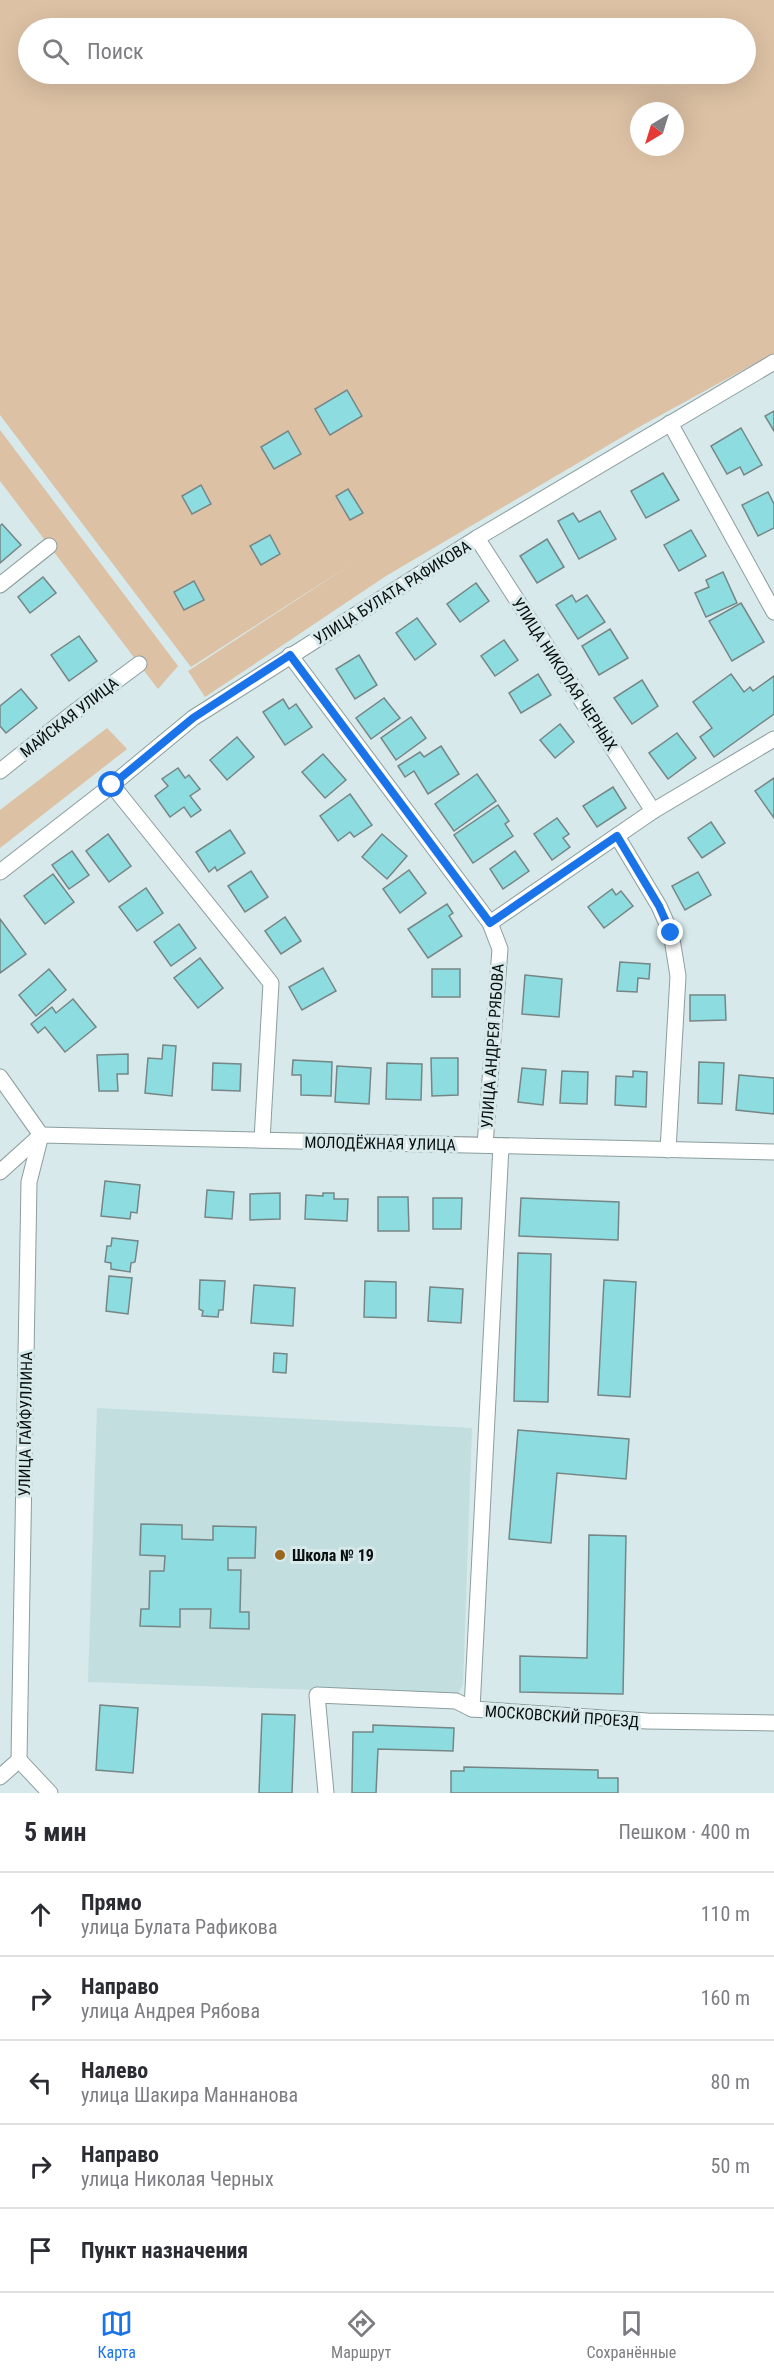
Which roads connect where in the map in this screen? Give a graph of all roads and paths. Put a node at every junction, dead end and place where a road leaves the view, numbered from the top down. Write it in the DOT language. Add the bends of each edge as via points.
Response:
graph roads {
  1 [pos="774,362"];
  2 [pos="670,423"];
  3 [pos="477,538"];
  4 [pos="49,546"];
  5 [pos="0,585"];
  6 [pos="774,612"];
  7 [pos="290,655"];
  8 [pos="139,664"];
  9 [pos="774,739"];
  10 [pos="0,771"];
  11 [pos="112,785"];
  12 [pos="653,811"];
  13 [pos="617,836"];
  14 [pos="0,872"];
  15 [pos="490,923"];
  16 [pos="0,1077"];
  17 [pos="42,1135"];
  18 [pos="262,1140"];
  19 [pos="485,1145"];
  20 [pos="501,1146"];
  21 [pos="668,1150"];
  22 [pos="774,1152"];
  23 [pos="0,1172"];
  24 [pos="472,1709"];
  25 [pos="774,1723"];
  26 [pos="19,1760"];
  27 [pos="0,1777"];
  28 [pos="50,1793"];
  29 [pos="326,1793"];
  1 -- 2 [label="street, УЛИЦА БУЛАТА РАФИКОВА"];
  2 -- 3 [label="street, УЛИЦА БУЛАТА РАФИКОВА"];
  2 -- 6 [label="street"];
  3 -- 7 [label="street, УЛИЦА БУЛАТА РАФИКОВА"];
  3 -- 12 [label="street, УЛИЦА НИКОЛАЯ ЧЕРНЫХ"];
  4 -- 5 [label="street"];
  7 -- 11 [label="street, УЛИЦА БУЛАТА РАФИКОВА" via="193,718"];
  7 -- 15 [label="street, УЛИЦА АНДРЕЯ РЯБОВА"];
  8 -- 10 [label="street, МАЙСКАЯ УЛИЦА"];
  9 -- 12 [label="street"];
  11 -- 14 [label="street, УЛИЦА БУЛАТА РАФИКОВА"];
  11 -- 18 [label="street" via="271,983"];
  12 -- 13 [label="street"];
  13 -- 15 [label="street"];
  13 -- 21 [label="street" via="671,933 678,976"];
  15 -- 19 [label="street, УЛИЦА АНДРЕЯ РЯБОВА" via="500,949"];
  16 -- 17 [label="street"];
  17 -- 18 [label="street, МОЛОДЁЖНАЯ УЛИЦА"];
  17 -- 23 [label="street"];
  17 -- 26 [label="street, УЛИЦА ГАЙФУЛЛИНА" via="29,1182"];
  18 -- 19 [label="street, МОЛОДЁЖНАЯ УЛИЦА"];
  19 -- 20 [label="street, МОЛОДЁЖНАЯ УЛИЦА"];
  20 -- 21 [label="street, МОЛОДЁЖНАЯ УЛИЦА"];
  20 -- 24 [label="street"];
  21 -- 22 [label="street, МОЛОДЁЖНАЯ УЛИЦА"];
  24 -- 25 [label="street, МОСКОВСКИЙ ПРОЕЗД" via="647,1722"];
  24 -- 29 [label="street, МОСКОВСКИЙ ПРОЕЗД" via="456,1701 317,1695"];
  26 -- 27 [label="street"];
  26 -- 28 [label="street"];
}
